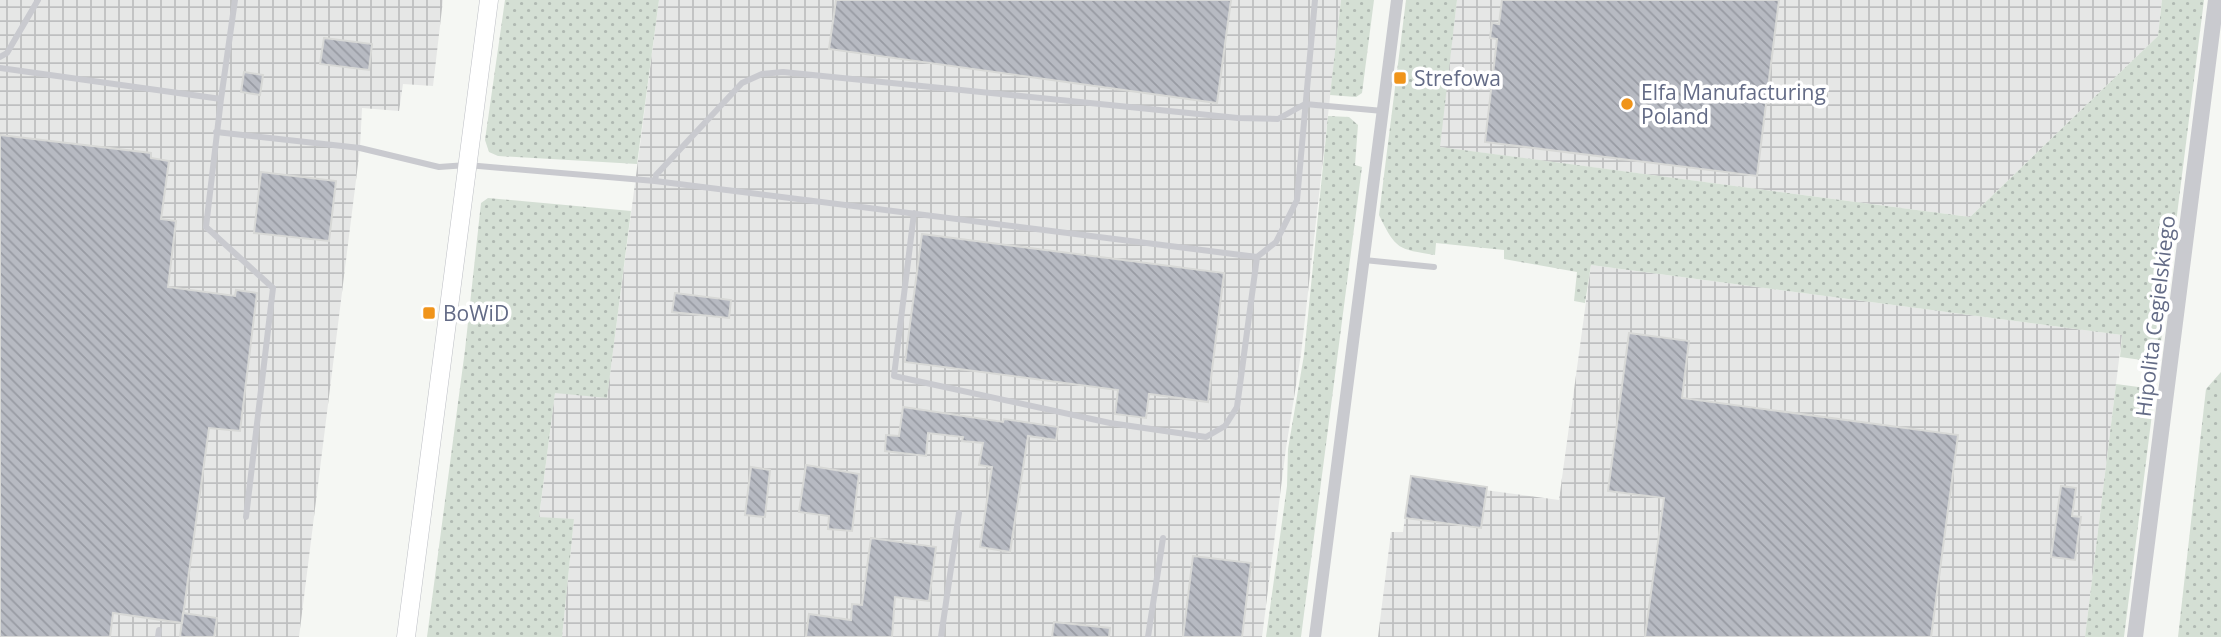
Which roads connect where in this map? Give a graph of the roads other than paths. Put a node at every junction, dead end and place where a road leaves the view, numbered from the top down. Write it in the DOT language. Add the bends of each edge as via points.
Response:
graph roads {
  1 [pos="38,0"];
  2 [pos="234,0"];
  3 [pos="489,0"];
  4 [pos="1315,0"];
  5 [pos="1396,0"];
  6 [pos="2216,0"];
  7 [pos="0,57"];
  8 [pos="0,68"];
  9 [pos="221,99"];
  10 [pos="1305,104"];
  11 [pos="1382,111"];
  12 [pos="216,132"];
  13 [pos="467,165"];
  14 [pos="655,181"];
  15 [pos="914,214"];
  16 [pos="1256,257"];
  17 [pos="1364,260"];
  18 [pos="1434,267"];
  19 [pos="959,513"];
  20 [pos="246,517"];
  21 [pos="1163,538"];
  22 [pos="406,637"];
  23 [pos="941,637"];
  24 [pos="1148,637"];
  25 [pos="1315,637"];
  26 [pos="2135,637"];
  1 -- 7 [label="lane" via="8,53"];
  2 -- 9 [label="lane"];
  3 -- 13 [label="main road"];
  4 -- 10 [label="lane"];
  5 -- 11 [label="street"];
  6 -- 26 [label="street, Hipolita Cegielskiego"];
  8 -- 9 [label="lane"];
  9 -- 12 [label="lane"];
  10 -- 11 [label="lane"];
  10 -- 14 [label="lane" via="1278,119 1238,118 783,72 742,83"];
  10 -- 16 [label="lane" via="1297,200 1276,242"];
  11 -- 17 [label="street"];
  12 -- 13 [label="lane" via="360,148 439,167"];
  12 -- 20 [label="lane" via="206,227 273,288"];
  13 -- 14 [label="lane"];
  13 -- 22 [label="main road"];
  14 -- 15 [label="lane"];
  15 -- 16 [label="lane"];
  15 -- 16 [label="lane" via="894,376 1110,423 1206,437 1225,426 1237,407"];
  17 -- 18 [label="lane"];
  17 -- 25 [label="street"];
  19 -- 23 [label="lane"];
  21 -- 24 [label="lane"];
}
